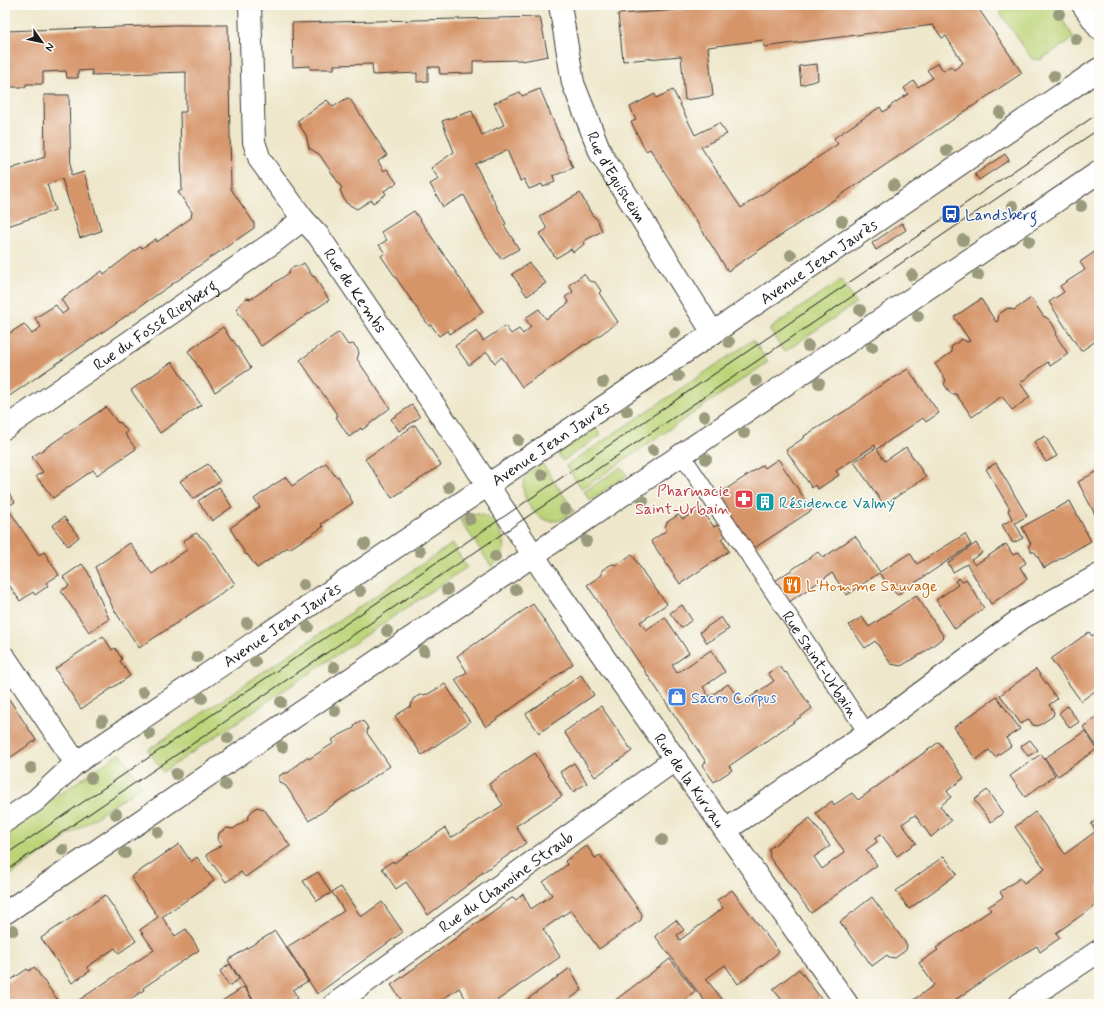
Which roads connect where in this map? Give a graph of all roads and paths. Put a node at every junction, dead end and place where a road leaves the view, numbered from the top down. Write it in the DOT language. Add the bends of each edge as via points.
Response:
graph roads {
  1 [pos="250,5"];
  2 [pos="560,5"];
  3 [pos="1083,5"];
  4 [pos="1099,28"];
  5 [pos="1099,69"];
  6 [pos="1099,172"];
  7 [pos="303,219"];
  8 [pos="713,333"];
  9 [pos="5,428"];
  10 [pos="682,455"];
  11 [pos="487,485"];
  12 [pos="534,555"];
  13 [pos="1099,575"];
  14 [pos="5,658"];
  15 [pos="867,733"];
  16 [pos="676,759"];
  17 [pos="76,763"];
  18 [pos="5,821"];
  19 [pos="726,830"];
  20 [pos="5,913"];
  21 [pos="1099,951"];
  22 [pos="335,1004"];
  23 [pos="847,1004"];
  24 [pos="1020,1004"];
  1 -- 7 [label="street, Rue de Kembs" via="254,142 260,160"];
  2 -- 8 [label="street, Rue d'Eguisheim" via="573,83 601,154"];
  3 -- 4 [label="street"];
  5 -- 8 [label="street, Avenue Jean Jaurès"];
  6 -- 10 [label="street"];
  7 -- 9 [label="street, Rue du Fossé Riepberg" via="271,244"];
  7 -- 11 [label="street, Rue de Kembs" via="322,242"];
  8 -- 11 [label="street, Avenue Jean Jaurès"];
  10 -- 12 [label="street"];
  10 -- 15 [label="lane, Rue Saint-Urbain"];
  11 -- 12 [label="street, Rue de Kembs"];
  11 -- 17 [label="street, Avenue Jean Jaurès"];
  12 -- 16 [label="street, Rue de la Kurvau"];
  12 -- 20 [label="street"];
  13 -- 15 [label="street, Rue Saint-Urbain" via="1022,618"];
  14 -- 17 [label="street"];
  15 -- 19 [label="street, Rue Saint-Urbain"];
  16 -- 19 [label="street, Rue de la Kurvau"];
  16 -- 22 [label="street, Rue du Chanoine Straub"];
  17 -- 18 [label="street, Avenue Jean Jaurès" via="35,800"];
  19 -- 23 [label="street, Rue de la Kurvau"];
  21 -- 24 [label="street"];
}
